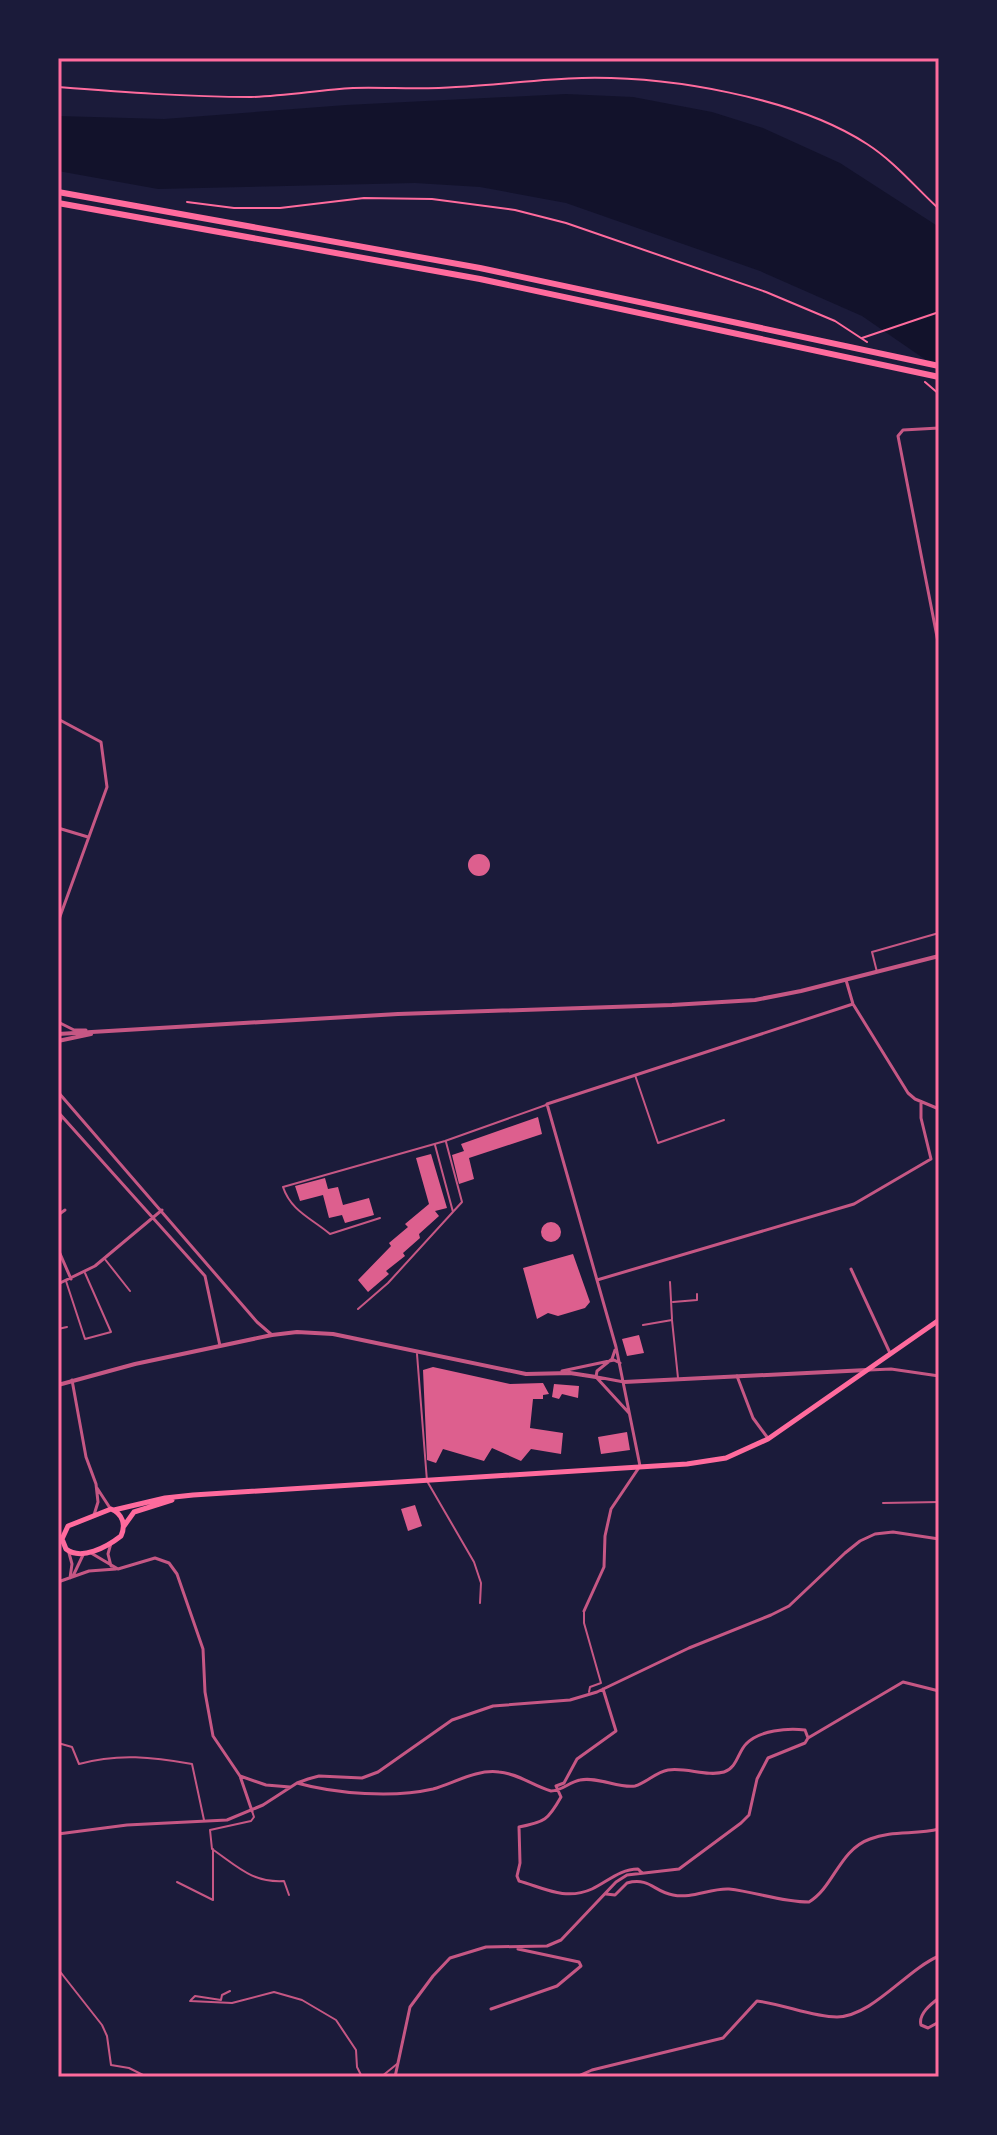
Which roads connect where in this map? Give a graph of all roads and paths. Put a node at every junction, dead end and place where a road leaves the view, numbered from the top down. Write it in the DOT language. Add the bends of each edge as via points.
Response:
graph roads {
  1 [pos="58,87"];
  2 [pos="58,192"];
  3 [pos="187,202"];
  4 [pos="58,203"];
  5 [pos="939,209"];
  6 [pos="939,312"];
  7 [pos="939,366"];
  8 [pos="939,377"];
  9 [pos="939,428"];
  10 [pos="939,647"];
  11 [pos="58,719"];
  12 [pos="58,828"];
  13 [pos="88,837"];
  14 [pos="58,922"];
  15 [pos="939,933"];
  16 [pos="939,956"];
  17 [pos="877,972"];
  18 [pos="846,980"];
  19 [pos="853,1004"];
  20 [pos="58,1022"];
  21 [pos="109,1030"];
  22 [pos="58,1034"];
  23 [pos="58,1041"];
  24 [pos="635,1074"];
  25 [pos="58,1092"];
  26 [pos="921,1102"];
  27 [pos="547,1104"];
  28 [pos="939,1109"];
  29 [pos="58,1112"];
  30 [pos="63,1117"];
  31 [pos="724,1120"];
  32 [pos="58,1128"];
  33 [pos="445,1141"];
  34 [pos="434,1144"];
  35 [pos="65,1210"];
  36 [pos="162,1210"];
  37 [pos="453,1214"];
  38 [pos="58,1215"];
  39 [pos="380,1218"];
  40 [pos="154,1219"];
  41 [pos="58,1249"];
  42 [pos="104,1258"];
  43 [pos="851,1269"];
  44 [pos="84,1271"];
  45 [pos="68,1280"];
  46 [pos="597,1280"];
  47 [pos="670,1282"];
  48 [pos="58,1284"];
  49 [pos="130,1291"];
  50 [pos="697,1294"];
  51 [pos="672,1302"];
  52 [pos="358,1309"];
  53 [pos="672,1320"];
  54 [pos="939,1320"];
  55 [pos="643,1325"];
  56 [pos="67,1327"];
  57 [pos="58,1329"];
  58 [pos="272,1335"];
  59 [pos="220,1346"];
  60 [pos="616,1347"];
  61 [pos="417,1353"];
  62 [pos="890,1354"];
  63 [pos="609,1361"];
  64 [pos="620,1363"];
  65 [pos="869,1370"];
  66 [pos="555,1373"];
  67 [pos="737,1376"];
  68 [pos="939,1376"];
  69 [pos="596,1377"];
  70 [pos="72,1380"];
  71 [pos="678,1380"];
  72 [pos="624,1382"];
  73 [pos="58,1385"];
  74 [pos="631,1415"];
  75 [pos="768,1439"];
  76 [pos="640,1466"];
  77 [pos="427,1481"];
  78 [pos="96,1484"];
  79 [pos="180,1497"];
  80 [pos="939,1502"];
  81 [pos="883,1503"];
  82 [pos="112,1510"];
  83 [pos="94,1515"];
  84 [pos="124,1526"];
  85 [pos="61,1534"];
  86 [pos="939,1539"];
  87 [pos="111,1543"];
  88 [pos="58,1551"];
  89 [pos="69,1553"];
  90 [pos="86,1554"];
  91 [pos="111,1566"];
  92 [pos="118,1569"];
  93 [pos="70,1578"];
  94 [pos="58,1582"];
  95 [pos="480,1603"];
  96 [pos="584,1611"];
  97 [pos="603,1689"];
  98 [pos="939,1691"];
  99 [pos="589,1694"];
  100 [pos="808,1738"];
  101 [pos="58,1743"];
  102 [pos="240,1776"];
  103 [pos="297,1783"];
  104 [pos="290,1787"];
  105 [pos="558,1791"];
  106 [pos="252,1811"];
  107 [pos="205,1822"];
  108 [pos="939,1829"];
  109 [pos="58,1834"];
  110 [pos="212,1849"];
  111 [pos="642,1873"];
  112 [pos="177,1882"];
  113 [pos="606,1894"];
  114 [pos="289,1895"];
  115 [pos="514,1948"];
  116 [pos="939,1956"];
  117 [pos="58,1969"];
  118 [pos="230,1991"];
  119 [pos="939,1998"];
  120 [pos="491,2009"];
  121 [pos="939,2022"];
  122 [pos="398,2063"];
  123 [pos="147,2077"];
  124 [pos="362,2077"];
  125 [pos="381,2077"];
  126 [pos="395,2077"];
  127 [pos="576,2077"];
  1 -- 5 [label="path" via="253,97 582,78 685,84 785,108 856,138 889,160"];
  2 -- 7 [label="highway" via="480,268"];
  3 -- 6 [label="path" via="280,208 364,198 432,199 515,210 766,292 835,321 861,339"];
  4 -- 8 [label="highway" via="480,279"];
  9 -- 10 [label="street" via="903,430 898,436"];
  11 -- 13 [label="street" via="101,742 107,787"];
  12 -- 13 [label="street"];
  13 -- 14 [label="street"];
  15 -- 17 [label="lane" via="872,952"];
  16 -- 17 [label="street"];
  17 -- 18 [label="street"];
  18 -- 19 [label="street"];
  18 -- 21 [label="street" via="755,1000 713,1003"];
  19 -- 24 [label="street"];
  19 -- 26 [label="street" via="908,1093"];
  20 -- 21 [label="street" via="74,1030"];
  21 -- 22 [label="street"];
  21 -- 23 [label="street"];
  24 -- 27 [label="street"];
  24 -- 31 [label="lane" via="658,1143"];
  25 -- 36 [label="street"];
  26 -- 28 [label="street"];
  26 -- 46 [label="street" via="931,1159 854,1204"];
  27 -- 33 [label="lane"];
  27 -- 46 [label="street"];
  29 -- 30 [label="street"];
  30 -- 32 [label="lane"];
  30 -- 40 [label="street"];
  33 -- 34 [label="lane"];
  33 -- 37 [label="lane" via="462,1202"];
  34 -- 37 [label="lane"];
  34 -- 39 [label="lane" via="283,1187 292,1208 330,1234"];
  35 -- 38 [label="street"];
  36 -- 40 [label="street"];
  36 -- 58 [label="street"];
  37 -- 52 [label="lane"];
  40 -- 42 [label="street"];
  40 -- 59 [label="street" via="205,1276"];
  41 -- 45 [label="street"];
  42 -- 44 [label="street"];
  42 -- 49 [label="lane"];
  43 -- 62 [label="street"];
  44 -- 45 [label="street"];
  44 -- 45 [label="lane" via="111,1332 85,1339"];
  45 -- 48 [label="street"];
  46 -- 60 [label="street"];
  47 -- 51 [label="lane"];
  50 -- 51 [label="lane" via="697,1300"];
  51 -- 53 [label="lane"];
  53 -- 55 [label="lane"];
  53 -- 71 [label="lane"];
  54 -- 62 [label="main road"];
  56 -- 57 [label="lane"];
  58 -- 59 [label="street"];
  58 -- 61 [label="street" via="333,1334"];
  59 -- 70 [label="street"];
  60 -- 63 [label="street"];
  60 -- 64 [label="street"];
  61 -- 66 [label="street" via="526,1374"];
  61 -- 77 [label="lane"];
  62 -- 65 [label="main road"];
  63 -- 64 [label="street"];
  63 -- 66 [label="street"];
  63 -- 69 [label="street"];
  64 -- 72 [label="street"];
  65 -- 67 [label="street"];
  65 -- 68 [label="street"];
  65 -- 75 [label="main road"];
  66 -- 69 [label="street"];
  67 -- 71 [label="street"];
  67 -- 75 [label="street" via="753,1418"];
  69 -- 72 [label="street"];
  69 -- 74 [label="street"];
  70 -- 73 [label="street"];
  70 -- 78 [label="street"];
  71 -- 72 [label="street"];
  72 -- 74 [label="street"];
  74 -- 76 [label="street"];
  75 -- 76 [label="main road" via="726,1458"];
  76 -- 77 [label="main road"];
  76 -- 96 [label="street" via="611,1509 604,1567"];
  77 -- 79 [label="main road"];
  77 -- 95 [label="lane" via="474,1562"];
  78 -- 82 [label="street"];
  78 -- 83 [label="street"];
  79 -- 82 [label="main road"];
  79 -- 84 [label="main road" via="134,1512"];
  80 -- 81 [label="lane"];
  82 -- 83 [label="main road"];
  82 -- 84 [label="main road"];
  83 -- 85 [label="main road"];
  84 -- 87 [label="main road"];
  85 -- 89 [label="main road"];
  86 -- 97 [label="street" via="893,1532 871,1536 789,1606"];
  87 -- 90 [label="main road"];
  87 -- 91 [label="street"];
  88 -- 89 [label="main road"];
  89 -- 90 [label="main road"];
  89 -- 93 [label="street"];
  90 -- 91 [label="street"];
  90 -- 93 [label="street"];
  91 -- 92 [label="street"];
  92 -- 93 [label="street"];
  92 -- 102 [label="street" via="155,1558 172,1567 203,1649 213,1736"];
  93 -- 94 [label="street"];
  96 -- 99 [label="lane" via="601,1683 590,1687"];
  97 -- 99 [label="street"];
  97 -- 105 [label="street" via="616,1731 577,1759 564,1783 556,1786"];
  98 -- 100 [label="street" via="903,1682"];
  99 -- 103 [label="street" via="493,1706 452,1720 378,1772"];
  100 -- 105 [label="street" via="805,1730 767,1733 746,1743 735,1763 720,1774 666,1770 634,1786 580,1780"];
  100 -- 111 [label="street" via="768,1758 749,1815 741,1823 679,1869"];
  101 -- 107 [label="lane" via="72,1747 79,1764 107,1756 192,1764"];
  102 -- 104 [label="street"];
  102 -- 106 [label="street"];
  103 -- 104 [label="street"];
  103 -- 105 [label="street" via="386,1794 430,1790 498,1771"];
  104 -- 106 [label="street"];
  105 -- 111 [label="street" via="561,1797 552,1814 543,1822 519,1827 519,1881 566,1894 590,1890 629,1869"];
  106 -- 107 [label="street"];
  106 -- 110 [label="lane" via="251,1821 210,1830"];
  107 -- 109 [label="street"];
  108 -- 113 [label="street" via="868,1839 852,1850 809,1902 730,1889 673,1895 645,1881"];
  110 -- 112 [label="lane" via="213,1900"];
  110 -- 114 [label="lane" via="251,1876 284,1881"];
  111 -- 113 [label="street" via="627,1875"];
  113 -- 115 [label="street" via="561,1940"];
  115 -- 120 [label="street" via="581,1966 557,1986"];
  115 -- 122 [label="street" via="486,1947 450,1958 410,2007"];
  116 -- 127 [label="street" via="861,2011 834,2017 757,2001 723,2038"];
  117 -- 123 [label="lane" via="102,2025 111,2065"];
  118 -- 124 [label="lane" via="221,2000 195,1996 190,2001 232,2003 274,1992 302,2000 336,2020 356,2050"];
  119 -- 121 [label="street" via="920,2021 928,2028"];
  122 -- 125 [label="lane"];
  122 -- 126 [label="street"];
}
